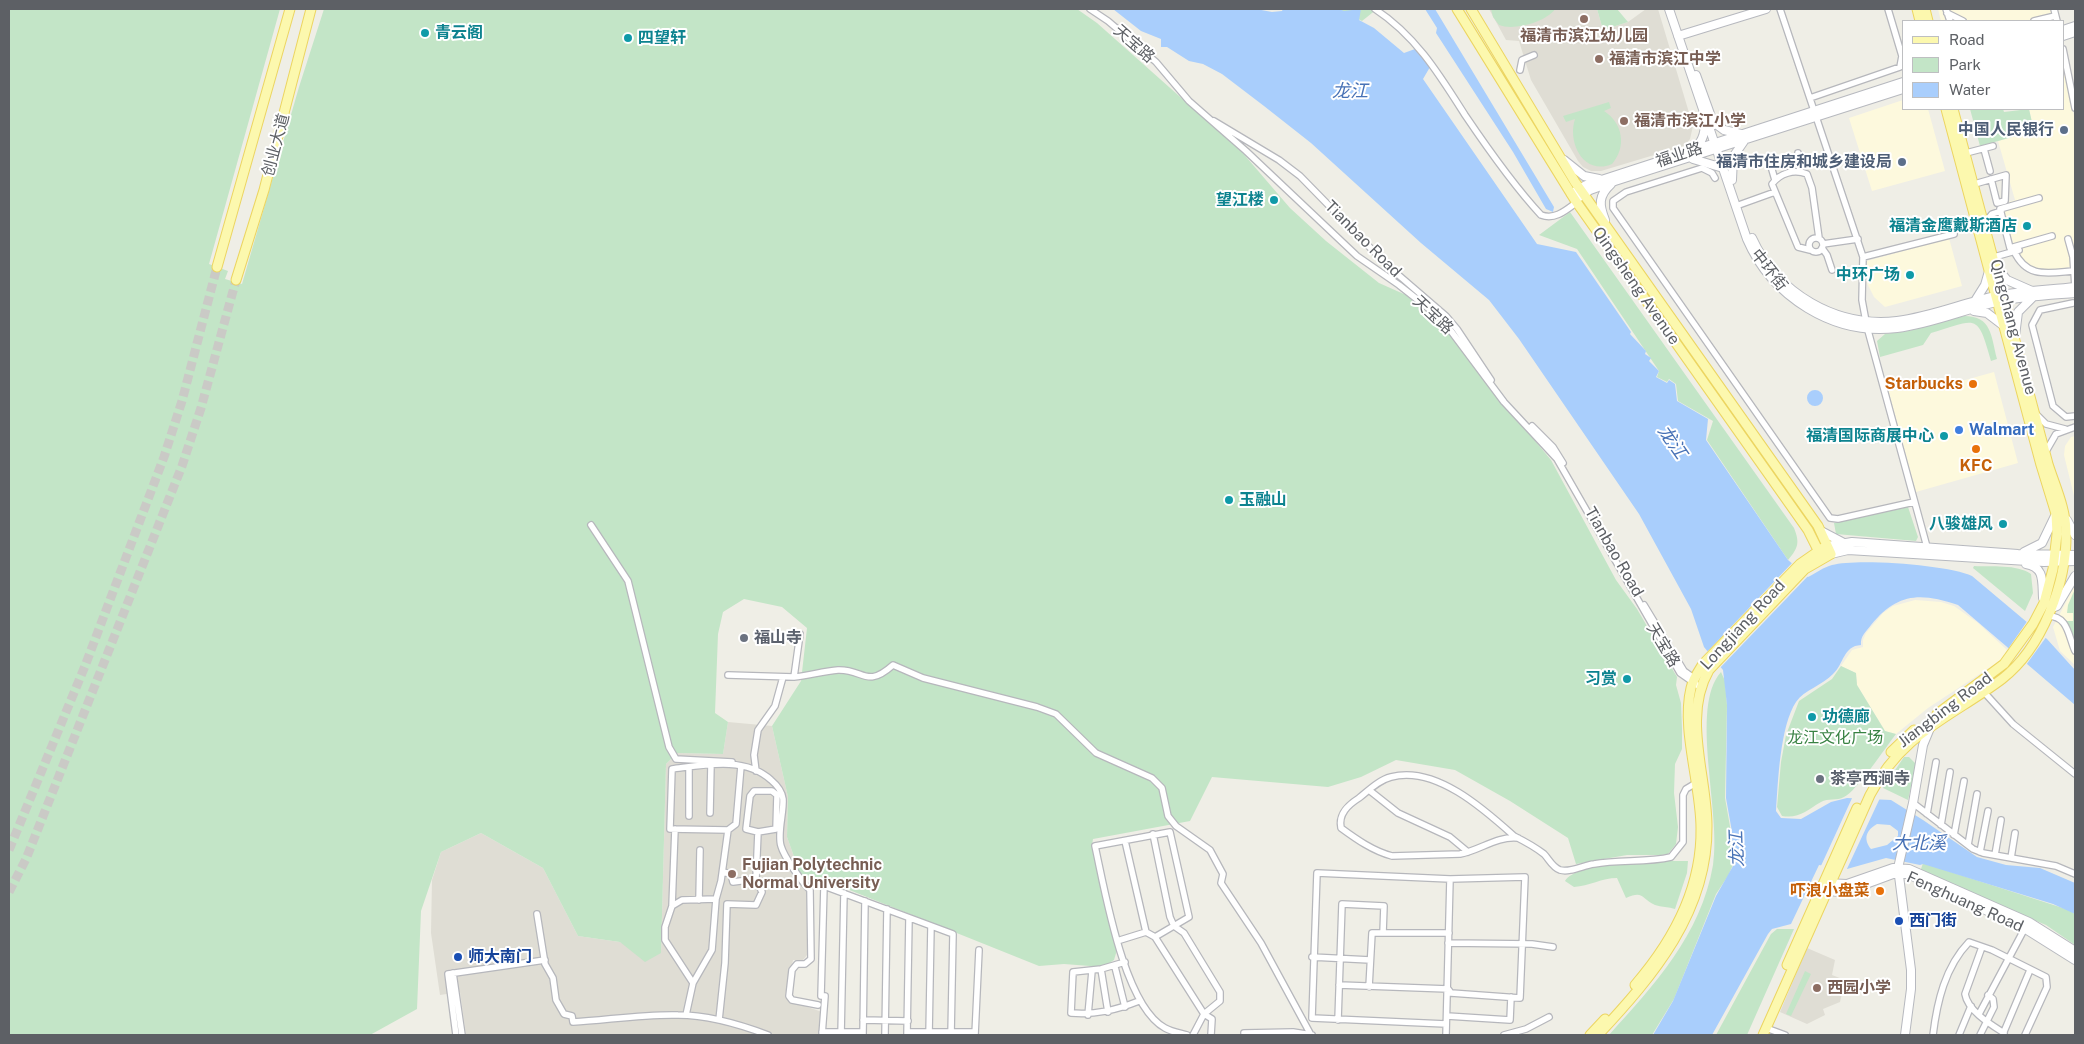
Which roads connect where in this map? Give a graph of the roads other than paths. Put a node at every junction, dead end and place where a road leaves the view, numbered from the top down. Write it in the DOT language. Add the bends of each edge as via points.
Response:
graph roads {
  1 [pos="290,9"];
  2 [pos="311,9"];
  3 [pos="1090,9"];
  4 [pos="1097,9"];
  5 [pos="1374,9"];
  6 [pos="1457,9"];
  7 [pos="1471,9"];
  8 [pos="1670,9"];
  9 [pos="1674,9"];
  10 [pos="1766,9"];
  11 [pos="1780,9"];
  12 [pos="1888,9"];
  13 [pos="1947,11"];
  14 [pos="2055,15"];
  15 [pos="1961,20"];
  16 [pos="2038,20"];
  17 [pos="1681,36"];
  18 [pos="2064,54"];
  19 [pos="1534,55"];
  20 [pos="1520,70"];
  21 [pos="1902,82"];
  22 [pos="1902,89"];
  23 [pos="1810,98"];
  24 [pos="1701,106"];
  25 [pos="2075,108"];
  26 [pos="1947,110"];
  27 [pos="1815,113"];
  28 [pos="1712,121"];
  29 [pos="1745,136"];
  30 [pos="1718,146"];
  31 [pos="1993,146"];
  32 [pos="1984,149"];
  33 [pos="1798,153"];
  34 [pos="1966,153"];
  35 [pos="1560,155"];
  36 [pos="1690,156"];
  37 [pos="1770,163"];
  38 [pos="1723,168"];
  39 [pos="1800,171"];
  40 [pos="1990,171"];
  41 [pos="1715,178"];
  42 [pos="1603,179"];
  43 [pos="1991,179"];
  44 [pos="1732,180"];
  45 [pos="1775,180"];
  46 [pos="1615,181"];
  47 [pos="1978,183"];
  48 [pos="1582,192"];
  49 [pos="1775,192"];
  50 [pos="2039,198"];
  51 [pos="1574,199"];
  52 [pos="1599,202"];
  53 [pos="1613,204"];
  54 [pos="1738,205"];
  55 [pos="2001,211"];
  56 [pos="1986,219"];
  57 [pos="2003,219"];
  58 [pos="1610,231"];
  59 [pos="1954,234"];
  60 [pos="2052,236"];
  61 [pos="1818,238"];
  62 [pos="1858,239"];
  63 [pos="2068,239"];
  64 [pos="1822,246"];
  65 [pos="1810,250"];
  66 [pos="1863,257"];
  67 [pos="1994,257"];
  68 [pos="217,267"];
  69 [pos="1993,269"];
  70 [pos="1832,270"];
  71 [pos="2074,271"];
  72 [pos="236,280"];
  73 [pos="2075,287"];
  74 [pos="2075,293"];
  75 [pos="2034,294"];
  76 [pos="2001,298"];
  77 [pos="1975,302"];
  78 [pos="2073,302"];
  79 [pos="1962,312"];
  80 [pos="1866,324"];
  81 [pos="2004,326"];
  82 [pos="2014,336"];
  83 [pos="1745,399"];
  84 [pos="1734,407"];
  85 [pos="2035,413"];
  86 [pos="2075,416"];
  87 [pos="2075,427"];
  88 [pos="2065,430"];
  89 [pos="2045,453"];
  90 [pos="1914,502"];
  91 [pos="2060,513"];
  92 [pos="1830,518"];
  93 [pos="591,525"];
  94 [pos="1820,528"];
  95 [pos="1808,530"];
  96 [pos="2075,535"];
  97 [pos="1842,542"];
  98 [pos="1926,547"];
  99 [pos="1829,550"];
  100 [pos="1820,554"];
  101 [pos="2018,554"];
  102 [pos="2059,555"];
  103 [pos="2075,555"];
  104 [pos="2007,559"];
  105 [pos="2075,561"];
  106 [pos="1804,564"];
  107 [pos="2075,576"];
  108 [pos="2048,609"];
  109 [pos="2037,627"];
  110 [pos="800,634"];
  111 [pos="2075,651"];
  112 [pos="2016,658"];
  113 [pos="728,675"];
  114 [pos="783,677"];
  115 [pos="794,678"];
  116 [pos="1697,683"];
  117 [pos="1983,691"];
  118 [pos="1932,724"];
  119 [pos="1936,762"];
  120 [pos="712,764"];
  121 [pos="744,766"];
  122 [pos="689,767"];
  123 [pos="756,771"];
  124 [pos="1950,772"];
  125 [pos="2075,774"];
  126 [pos="1964,781"];
  127 [pos="1696,783"];
  128 [pos="1369,790"];
  129 [pos="1867,794"];
  130 [pos="1977,794"];
  131 [pos="1912,805"];
  132 [pos="1988,811"];
  133 [pos="710,813"];
  134 [pos="1927,814"];
  135 [pos="689,816"];
  136 [pos="2001,820"];
  137 [pos="1941,825"];
  138 [pos="675,829"];
  139 [pos="728,830"];
  140 [pos="758,832"];
  141 [pos="2015,833"];
  142 [pos="1153,834"];
  143 [pos="1954,835"];
  144 [pos="1518,838"];
  145 [pos="1125,841"];
  146 [pos="1968,845"];
  147 [pos="700,850"];
  148 [pos="1468,852"];
  149 [pos="1980,852"];
  150 [pos="1995,855"];
  151 [pos="2011,858"];
  152 [pos="1898,868"];
  153 [pos="723,872"];
  154 [pos="2075,874"];
  155 [pos="756,879"];
  156 [pos="1450,879"];
  157 [pos="1825,887"];
  158 [pos="844,893"];
  159 [pos="699,900"];
  160 [pos="716,900"];
  161 [pos="865,901"];
  162 [pos="672,906"];
  163 [pos="887,909"];
  164 [pos="538,914"];
  165 [pos="909,918"];
  166 [pos="2026,925"];
  167 [pos="931,926"];
  168 [pos="1174,926"];
  169 [pos="1146,932"];
  170 [pos="1383,933"];
  171 [pos="1449,933"];
  172 [pos="1155,937"];
  173 [pos="1117,941"];
  174 [pos="1448,943"];
  175 [pos="1522,945"];
  176 [pos="1553,947"];
  177 [pos="1982,947"];
  178 [pos="979,950"];
  179 [pos="2075,951"];
  180 [pos="1312,957"];
  181 [pos="1340,958"];
  182 [pos="2009,958"];
  183 [pos="545,960"];
  184 [pos="1370,960"];
  185 [pos="2075,960"];
  186 [pos="1125,962"];
  187 [pos="1115,967"];
  188 [pos="1101,969"];
  189 [pos="2030,970"];
  190 [pos="1092,971"];
  191 [pos="453,973"];
  192 [pos="693,982"];
  193 [pos="1339,985"];
  194 [pos="1369,987"];
  195 [pos="1448,989"];
  196 [pos="1988,996"];
  197 [pos="1511,997"];
  198 [pos="1139,1001"];
  199 [pos="818,1005"];
  200 [pos="1972,1006"];
  201 [pos="1125,1007"];
  202 [pos="1108,1012"];
  203 [pos="1088,1014"];
  204 [pos="1204,1014"];
  205 [pos="1979,1014"];
  206 [pos="686,1015"];
  207 [pos="1447,1016"];
  208 [pos="1549,1017"];
  209 [pos="719,1020"];
  210 [pos="863,1020"];
  211 [pos="1338,1020"];
  212 [pos="885,1021"];
  213 [pos="908,1021"];
  214 [pos="1987,1022"];
  215 [pos="1446,1024"];
  216 [pos="1765,1032"];
  217 [pos="1244,1033"];
  218 [pos="822,1034"];
  219 [pos="841,1034"];
  220 [pos="863,1034"];
  221 [pos="907,1034"];
  222 [pos="929,1034"];
  223 [pos="951,1034"];
  224 [pos="975,1034"];
  225 [pos="1304,1034"];
  226 [pos="2003,1034"];
  227 [pos="456,1035"];
  228 [pos="462,1035"];
  229 [pos="768,1035"];
  230 [pos="885,1035"];
  231 [pos="1187,1035"];
  232 [pos="1193,1035"];
  233 [pos="1211,1035"];
  234 [pos="1312,1035"];
  235 [pos="1446,1035"];
  236 [pos="1504,1035"];
  237 [pos="1590,1035"];
  238 [pos="1598,1035"];
  239 [pos="1756,1035"];
  240 [pos="1785,1035"];
  241 [pos="1905,1035"];
  242 [pos="1932,1035"];
  243 [pos="1959,1035"];
  244 [pos="1980,1035"];
  245 [pos="2025,1035"];
  1 -- 68 [label="main road, 创业大道"];
  2 -- 72 [label="main road, 创业大道" via="264,190"];
  3 -- 116 [label="street, 天宝路" via="1156,62 1189,101 1246,150 1357,256 1442,319 1504,402 1557,459 1680,673"];
  4 -- 116 [label="street, Tianbao Road" via="1158,60 1214,121 1294,171 1388,266 1452,322 1506,400 1559,456 1628,581 1684,671"];
  5 -- 51 [label="street" via="1398,26 1421,49 1540,215 1556,217"];
  6 -- 51 [label="main road, Qingsheng Avenue"];
  7 -- 35 [label="main road, Qingsheng Avenue"];
  8 -- 17 [label="street, 中环街"];
  9 -- 17 [label="street, 中环街"];
  10 -- 17 [label="street"];
  11 -- 23 [label="street"];
  12 -- 23 [label="street" via="1902,56 1900,67"];
  13 -- 15 [label="street"];
  14 -- 16 [label="street"];
  17 -- 24 [label="street, 中环街"];
  17 -- 28 [label="street, 中环街"];
  18 -- 25 [label="street"];
  19 -- 20 [label="street" via="1522,60"];
  21 -- 27 [label="street, 福业路"];
  22 -- 27 [label="street, 福业路"];
  23 -- 27 [label="street"];
  24 -- 30 [label="street, 中环街"];
  24 -- 36 [label="street" via="1705,132"];
  26 -- 34 [label="main road, Qingchang Avenue"];
  26 -- 69 [label="main road, Qingchang Avenue"];
  27 -- 29 [label="street, 福业路"];
  27 -- 62 [label="street"];
  28 -- 29 [label="street" via="1724,130"];
  28 -- 30 [label="street, 中环街"];
  29 -- 30 [label="street, 福业路"];
  29 -- 44 [label="street" via="1733,157"];
  30 -- 36 [label="street, 福业路"];
  30 -- 38 [label="street, 中环街"];
  30 -- 44 [label="street, 中环街"];
  31 -- 32 [label="street"];
  32 -- 34 [label="street"];
  32 -- 40 [label="street"];
  33 -- 39 [label="street"];
  34 -- 56 [label="main road, Qingchang Avenue"];
  35 -- 42 [label="street" via="1584,176"];
  35 -- 48 [label="main road, Qingsheng Avenue"];
  36 -- 38 [label="street"];
  36 -- 42 [label="street, 福业路"];
  36 -- 46 [label="street, 福业路"];
  37 -- 45 [label="street"];
  38 -- 54 [label="street, 中环街"];
  39 -- 45 [label="street"];
  39 -- 61 [label="street" via="1807,174 1812,188"];
  41 -- 53 [label="street" via="1702,168 1626,192"];
  42 -- 48 [label="street, 福业路"];
  43 -- 43 [label="street" via="2006,175 2005,201 1997,203"];
  43 -- 47 [label="street"];
  44 -- 54 [label="street, 中环街"];
  45 -- 49 [label="street" via="1772,184"];
  46 -- 48 [label="street, 福业路"];
  46 -- 52 [label="street" via="1604,191"];
  48 -- 51 [label="street, 福业路"];
  48 -- 58 [label="main road, Qingsheng Avenue"];
  49 -- 54 [label="street"];
  49 -- 65 [label="street" via="1798,247"];
  50 -- 55 [label="street"];
  51 -- 95 [label="main road, Qingsheng Avenue"];
  52 -- 53 [label="street"];
  52 -- 58 [label="street"];
  53 -- 83 [label="street" via="1636,244"];
  54 -- 80 [label="street, 中环街" via="1755,245 1789,287 1822,309"];
  55 -- 56 [label="street"];
  55 -- 57 [label="street"];
  56 -- 57 [label="street"];
  56 -- 67 [label="main road, Qingchang Avenue"];
  57 -- 60 [label="street" via="2010,248"];
  58 -- 84 [label="main road, Qingsheng Avenue"];
  59 -- 66 [label="street"];
  61 -- 64 [label="street"];
  61 -- 65 [label="street" via="1810,241"];
  62 -- 64 [label="street"];
  62 -- 66 [label="street"];
  63 -- 71 [label="street"];
  64 -- 65 [label="street" via="1816,252"];
  64 -- 70 [label="street"];
  66 -- 80 [label="street" via="1862,300"];
  67 -- 69 [label="main road, Qingchang Avenue"];
  67 -- 71 [label="street" via="2017,251 2023,265 2036,273"];
  69 -- 75 [label="street"];
  69 -- 76 [label="main road, Qingchang Avenue"];
  69 -- 77 [label="street"];
  71 -- 73 [label="street"];
  73 -- 75 [label="street"];
  74 -- 75 [label="street"];
  75 -- 76 [label="street"];
  75 -- 82 [label="street" via="2018,312"];
  76 -- 77 [label="street, 中环街"];
  76 -- 79 [label="street, 中环街"];
  76 -- 81 [label="main road, Qingchang Avenue"];
  76 -- 82 [label="main road, Qingchang Avenue"];
  77 -- 80 [label="street, 中环街" via="1904,320"];
  78 -- 86 [label="street" via="2040,310 2032,325 2052,406 2066,417"];
  79 -- 80 [label="street, 中环街" via="1904,327 1885,329"];
  79 -- 81 [label="street" via="1987,312"];
  80 -- 90 [label="street"];
  81 -- 91 [label="main road, Qingchang Avenue"];
  82 -- 85 [label="main road, Qingchang Avenue"];
  83 -- 84 [label="street"];
  83 -- 92 [label="street"];
  84 -- 94 [label="main road, Qingsheng Avenue"];
  85 -- 88 [label="street" via="2046,424"];
  85 -- 89 [label="main road, Qingchang Avenue"];
  87 -- 88 [label="street"];
  88 -- 89 [label="street" via="2052,438"];
  89 -- 91 [label="main road, Qingchang Avenue"];
  90 -- 92 [label="street"];
  90 -- 98 [label="street"];
  91 -- 96 [label="street"];
  91 -- 101 [label="street" via="2042,543"];
  91 -- 102 [label="main road, Qingchang Avenue"];
  92 -- 94 [label="street"];
  93 -- 121 [label="street" via="628,581 669,747 676,759 725,760"];
  94 -- 97 [label="street"];
  94 -- 99 [label="main road, Qingsheng Avenue"];
  95 -- 100 [label="main road, Qingsheng Avenue"];
  95 -- 106 [label="main road" via="1810,545"];
  97 -- 98 [label="street, Longjiang Road"];
  97 -- 99 [label="street, Longjiang Road"];
  98 -- 101 [label="street, Longjiang Road"];
  99 -- 100 [label="main road, Longjiang Road"];
  99 -- 104 [label="street, Longjiang Road"];
  100 -- 106 [label="main road, Longjiang Road"];
  101 -- 102 [label="street, Longjiang Road"];
  102 -- 103 [label="street"];
  102 -- 104 [label="street, Longjiang Road"];
  102 -- 105 [label="street"];
  102 -- 108 [label="main road"];
  104 -- 108 [label="street" via="2033,565 2039,572"];
  106 -- 116 [label="main road, Longjiang Road" via="1706,667"];
  107 -- 108 [label="street" via="2057,606"];
  108 -- 109 [label="main road"];
  108 -- 109 [label="main road"];
  108 -- 111 [label="street" via="2063,620"];
  109 -- 112 [label="main road"];
  110 -- 115 [label="street"];
  112 -- 117 [label="main road, Jiangbing Road" via="2003,678"];
  112 -- 129 [label="main road, Jiangbing Road" via="1903,740 1882,764"];
  113 -- 114 [label="street"];
  114 -- 115 [label="street"];
  114 -- 123 [label="street" via="775,706 758,730 754,755"];
  115 -- 234 [label="street" via="838,670 869,677 881,676 893,665 923,678 1056,714 1096,753 1152,778 1162,788 1168,816 1176,826 1210,850 1223,874 1221,883 1261,943"];
  116 -- 127 [label="main road, Longjiang Road" via="1690,694 1689,726"];
  116 -- 238 [label="main road, Longjiang Road" via="1696,726 1707,825 1706,861 1686,919 1668,952 1642,987"];
  117 -- 118 [label="main road, Jiangbing Road"];
  117 -- 125 [label="street" via="2013,724"];
  118 -- 129 [label="main road, Jiangbing Road" via="1892,760"];
  118 -- 131 [label="street" via="1923,746"];
  119 -- 134 [label="street"];
  120 -- 121 [label="street"];
  120 -- 122 [label="street"];
  120 -- 133 [label="street"];
  121 -- 123 [label="street"];
  121 -- 139 [label="street" via="736,824"];
  122 -- 135 [label="street"];
  122 -- 138 [label="street" via="672,769 670,829"];
  123 -- 199 [label="street" via="778,786 783,798 780,845 810,890 811,959 804,964 796,964 792,970 789,996 792,1000"];
  124 -- 137 [label="street"];
  126 -- 143 [label="street"];
  127 -- 144 [label="street" via="1683,795 1683,842 1671,857 1560,870 1545,855"];
  127 -- 237 [label="main road, Longjiang Road" via="1701,826 1699,862 1678,922 1640,980"];
  128 -- 144 [label="street" via="1391,777 1412,776 1438,782 1466,797"];
  128 -- 148 [label="street" via="1398,813 1450,837"];
  128 -- 148 [label="street" via="1341,816 1341,828 1351,835 1392,856"];
  129 -- 157 [label="main road"];
  130 -- 146 [label="street"];
  131 -- 134 [label="street"];
  131 -- 152 [label="street"];
  132 -- 149 [label="street"];
  134 -- 137 [label="street"];
  136 -- 150 [label="street"];
  137 -- 143 [label="street"];
  138 -- 139 [label="street"];
  138 -- 162 [label="street"];
  139 -- 153 [label="street"];
  140 -- 140 [label="street" via="746,830 750,796 754,791 772,791 777,795 776,829"];
  140 -- 155 [label="street"];
  141 -- 151 [label="street"];
  142 -- 145 [label="street"];
  142 -- 168 [label="street"];
  142 -- 168 [label="street" via="1170,832 1189,917"];
  143 -- 146 [label="street"];
  144 -- 148 [label="street" via="1487,842"];
  145 -- 169 [label="street"];
  145 -- 173 [label="street" via="1095,846"];
  146 -- 149 [label="street"];
  147 -- 159 [label="street"];
  149 -- 150 [label="street"];
  150 -- 151 [label="street"];
  151 -- 154 [label="street" via="2056,866"];
  152 -- 157 [label="street, Fenghuang Road" via="1847,891"];
  152 -- 166 [label="street, Fenghuang Road" via="1909,869"];
  152 -- 241 [label="street" via="1911,970"];
  153 -- 155 [label="street" via="732,874 733,882"];
  153 -- 160 [label="street"];
  155 -- 209 [label="street" via="762,892 756,905 727,904"];
  156 -- 171 [label="street"];
  156 -- 175 [label="street" via="1525,877"];
  156 -- 180 [label="street" via="1317,873"];
  157 -- 216 [label="main road"];
  157 -- 239 [label="main road"];
  158 -- 161 [label="street"];
  158 -- 218 [label="street" via="824,886"];
  158 -- 219 [label="street"];
  159 -- 160 [label="street"];
  159 -- 162 [label="street" via="682,900"];
  160 -- 192 [label="street" via="712,950"];
  161 -- 163 [label="street"];
  161 -- 210 [label="street"];
  162 -- 192 [label="street" via="665,926 666,940"];
  163 -- 165 [label="street"];
  163 -- 212 [label="street"];
  164 -- 183 [label="street"];
  165 -- 167 [label="street"];
  165 -- 213 [label="street"];
  166 -- 179 [label="street, Fenghuang Road"];
  166 -- 182 [label="street"];
  166 -- 185 [label="street, Fenghuang Road"];
  167 -- 222 [label="street"];
  167 -- 223 [label="street" via="953,934"];
  168 -- 172 [label="street"];
  168 -- 204 [label="street" via="1184,933 1220,992 1220,1001"];
  169 -- 172 [label="street"];
  169 -- 173 [label="street"];
  170 -- 171 [label="street"];
  170 -- 181 [label="street" via="1384,906 1342,904"];
  170 -- 184 [label="street" via="1372,932"];
  171 -- 174 [label="street"];
  172 -- 204 [label="street"];
  173 -- 186 [label="street"];
  174 -- 175 [label="street"];
  174 -- 195 [label="street"];
  175 -- 176 [label="street"];
  175 -- 197 [label="street" via="1520,998"];
  177 -- 182 [label="street"];
  177 -- 200 [label="street" via="1965,994"];
  177 -- 242 [label="street" via="1969,942 1962,950 1939,994"];
  178 -- 224 [label="street"];
  180 -- 181 [label="street"];
  180 -- 211 [label="street" via="1312,1018"];
  181 -- 184 [label="street"];
  181 -- 193 [label="street"];
  182 -- 189 [label="street"];
  182 -- 196 [label="street"];
  183 -- 191 [label="street"];
  183 -- 206 [label="street" via="553,978 556,1000 564,1014 572,1016 573,1022"];
  184 -- 194 [label="street"];
  186 -- 187 [label="street"];
  186 -- 198 [label="street"];
  187 -- 188 [label="street"];
  187 -- 201 [label="street"];
  188 -- 190 [label="street"];
  188 -- 202 [label="street"];
  189 -- 226 [label="street"];
  189 -- 245 [label="street" via="2046,977 2047,988"];
  190 -- 203 [label="street"];
  190 -- 203 [label="street" via="1073,972 1071,1013"];
  191 -- 227 [label="street" via="448,974"];
  191 -- 228 [label="street"];
  192 -- 206 [label="street"];
  193 -- 194 [label="street"];
  193 -- 211 [label="street"];
  194 -- 195 [label="street"];
  195 -- 197 [label="street" via="1450,993"];
  195 -- 207 [label="street"];
  196 -- 205 [label="street"];
  196 -- 214 [label="street" via="1993,999 1994,1007"];
  197 -- 207 [label="street" via="1510,1020"];
  198 -- 201 [label="street"];
  198 -- 231 [label="street" via="1165,1028"];
  200 -- 205 [label="street"];
  200 -- 243 [label="street"];
  201 -- 202 [label="street"];
  202 -- 203 [label="street"];
  204 -- 232 [label="street"];
  204 -- 233 [label="street" via="1212,1019"];
  205 -- 214 [label="street"];
  206 -- 209 [label="street"];
  207 -- 215 [label="street"];
  208 -- 236 [label="street" via="1526,1029"];
  209 -- 229 [label="street"];
  210 -- 212 [label="street"];
  210 -- 220 [label="street"];
  211 -- 215 [label="street"];
  212 -- 213 [label="street"];
  212 -- 230 [label="street"];
  213 -- 221 [label="street"];
  214 -- 226 [label="street"];
  214 -- 244 [label="street"];
  215 -- 235 [label="street"];
  216 -- 240 [label="street"];
  217 -- 225 [label="street"];
  218 -- 219 [label="street"];
  219 -- 220 [label="street"];
  221 -- 222 [label="street"];
  222 -- 223 [label="street"];
  223 -- 224 [label="street"];
  225 -- 234 [label="street"];
}
